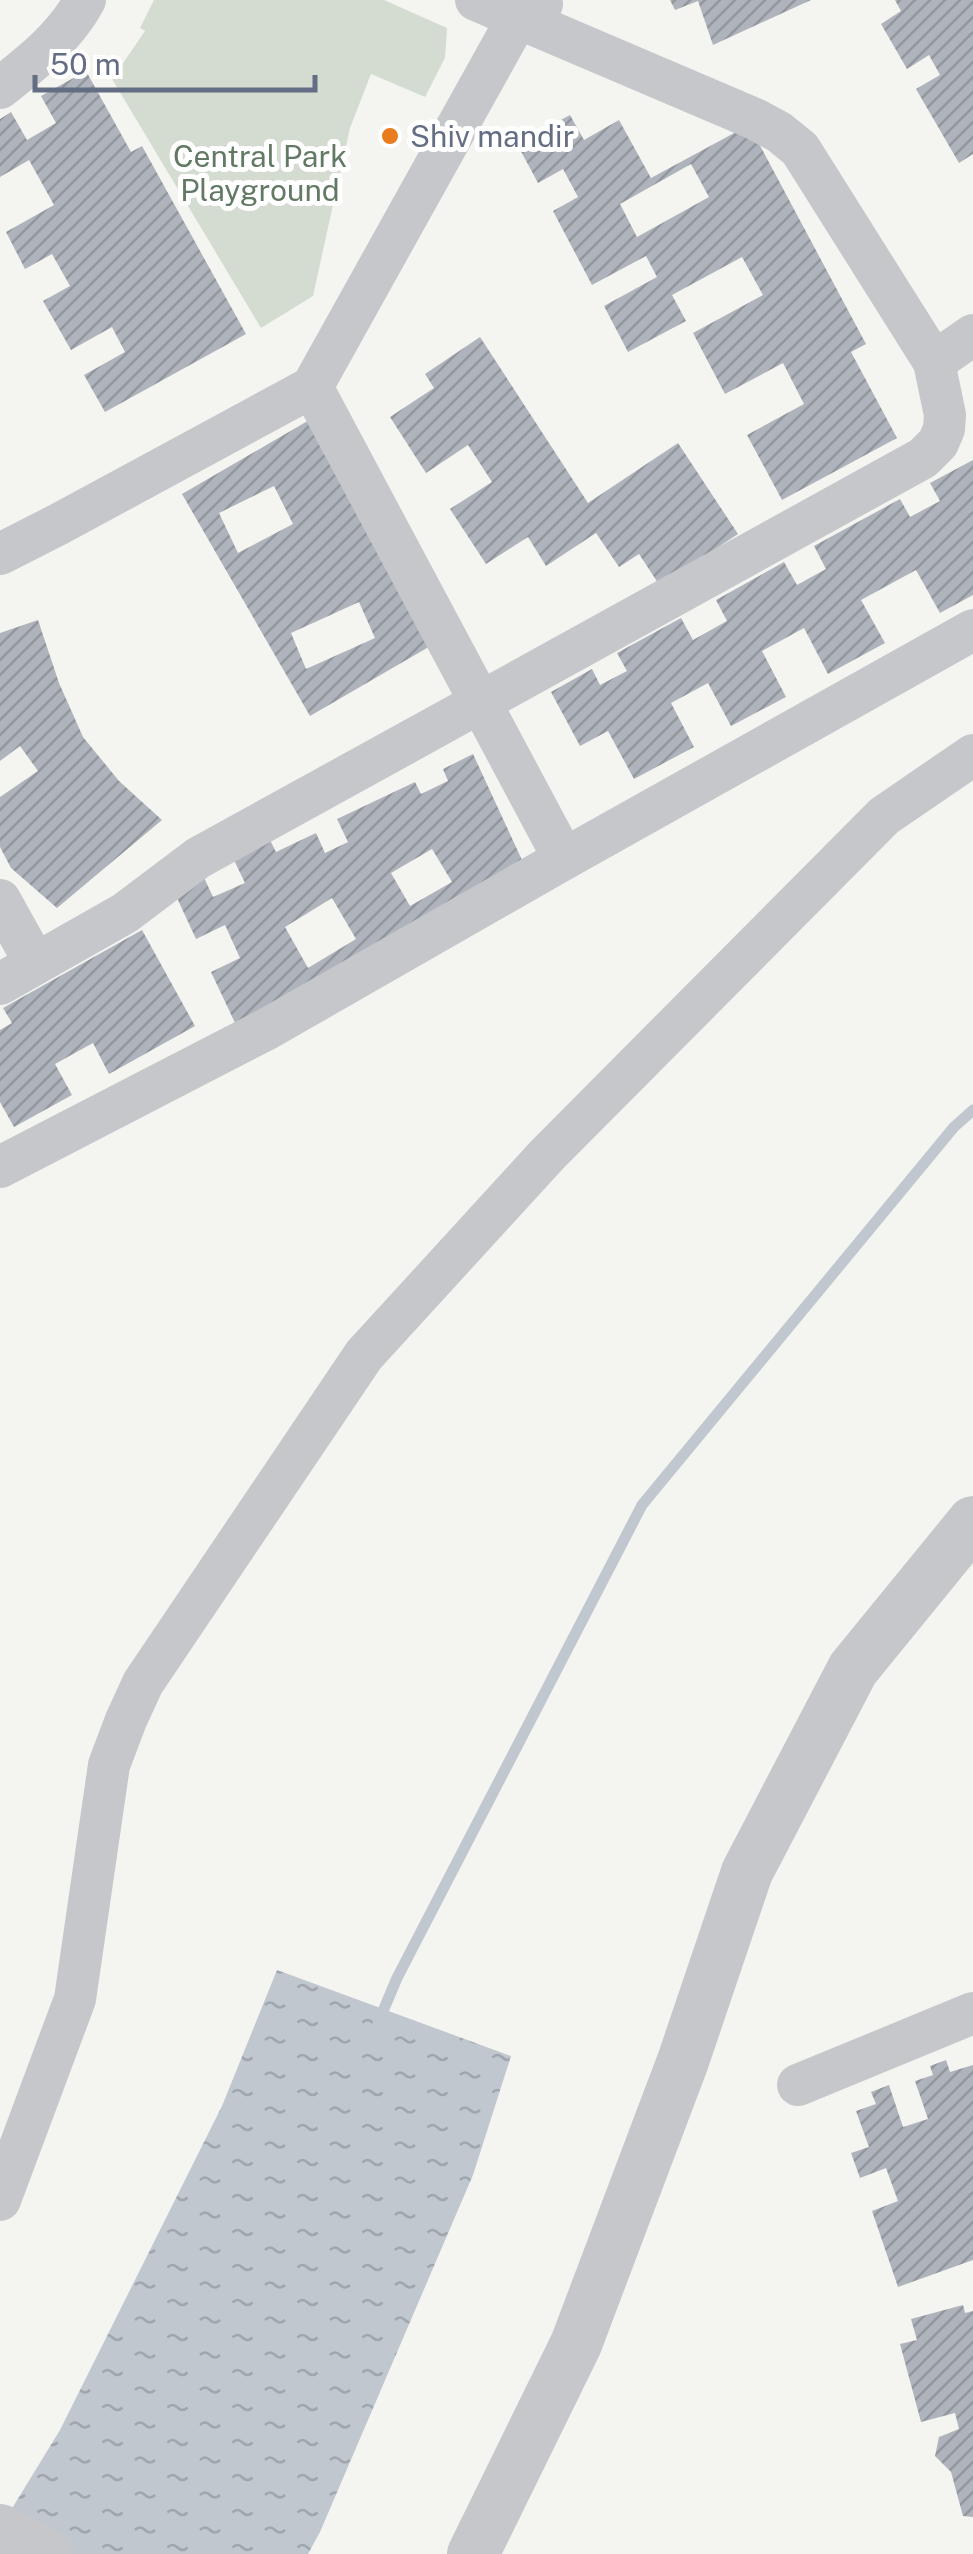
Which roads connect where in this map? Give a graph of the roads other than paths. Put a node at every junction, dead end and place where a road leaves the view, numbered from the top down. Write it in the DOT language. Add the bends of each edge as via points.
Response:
graph roads {
  1 [pos="85,0"];
  2 [pos="476,0"];
  3 [pos="532,10"];
  4 [pos="0,88"];
  5 [pos="973,335"];
  6 [pos="934,362"];
  7 [pos="312,387"];
  8 [pos="0,554"];
  9 [pos="973,630"];
  10 [pos="478,702"];
  11 [pos="973,755"];
  12 [pos="564,859"];
  13 [pos="0,900"];
  14 [pos="18,974"];
  15 [pos="0,1168"];
  16 [pos="973,1522"];
  17 [pos="973,2013"];
  18 [pos="798,2085"];
  19 [pos="0,2200"];
  20 [pos="0,2530"];
  21 [pos="47,2554"];
  22 [pos="474,2554"];
  1 -- 4 [label="street" via="42,54"];
  2 -- 3 [label="street"];
  3 -- 6 [label="street" via="755,119 800,150"];
  3 -- 7 [label="street"];
  5 -- 6 [label="street"];
  6 -- 10 [label="street" via="944,428 923,458"];
  7 -- 8 [label="street"];
  7 -- 10 [label="street"];
  9 -- 12 [label="street"];
  10 -- 12 [label="street"];
  10 -- 14 [label="street" via="198,858 125,914"];
  11 -- 19 [label="street" via="884,816 548,1155 364,1356 142,1683 110,1765 75,1998"];
  12 -- 15 [label="street" via="267,1028"];
  13 -- 14 [label="street"];
  16 -- 22 [label="street" via="853,1668 747,1872 576,2344"];
  17 -- 18 [label="street"];
  20 -- 21 [label="street"];
}
